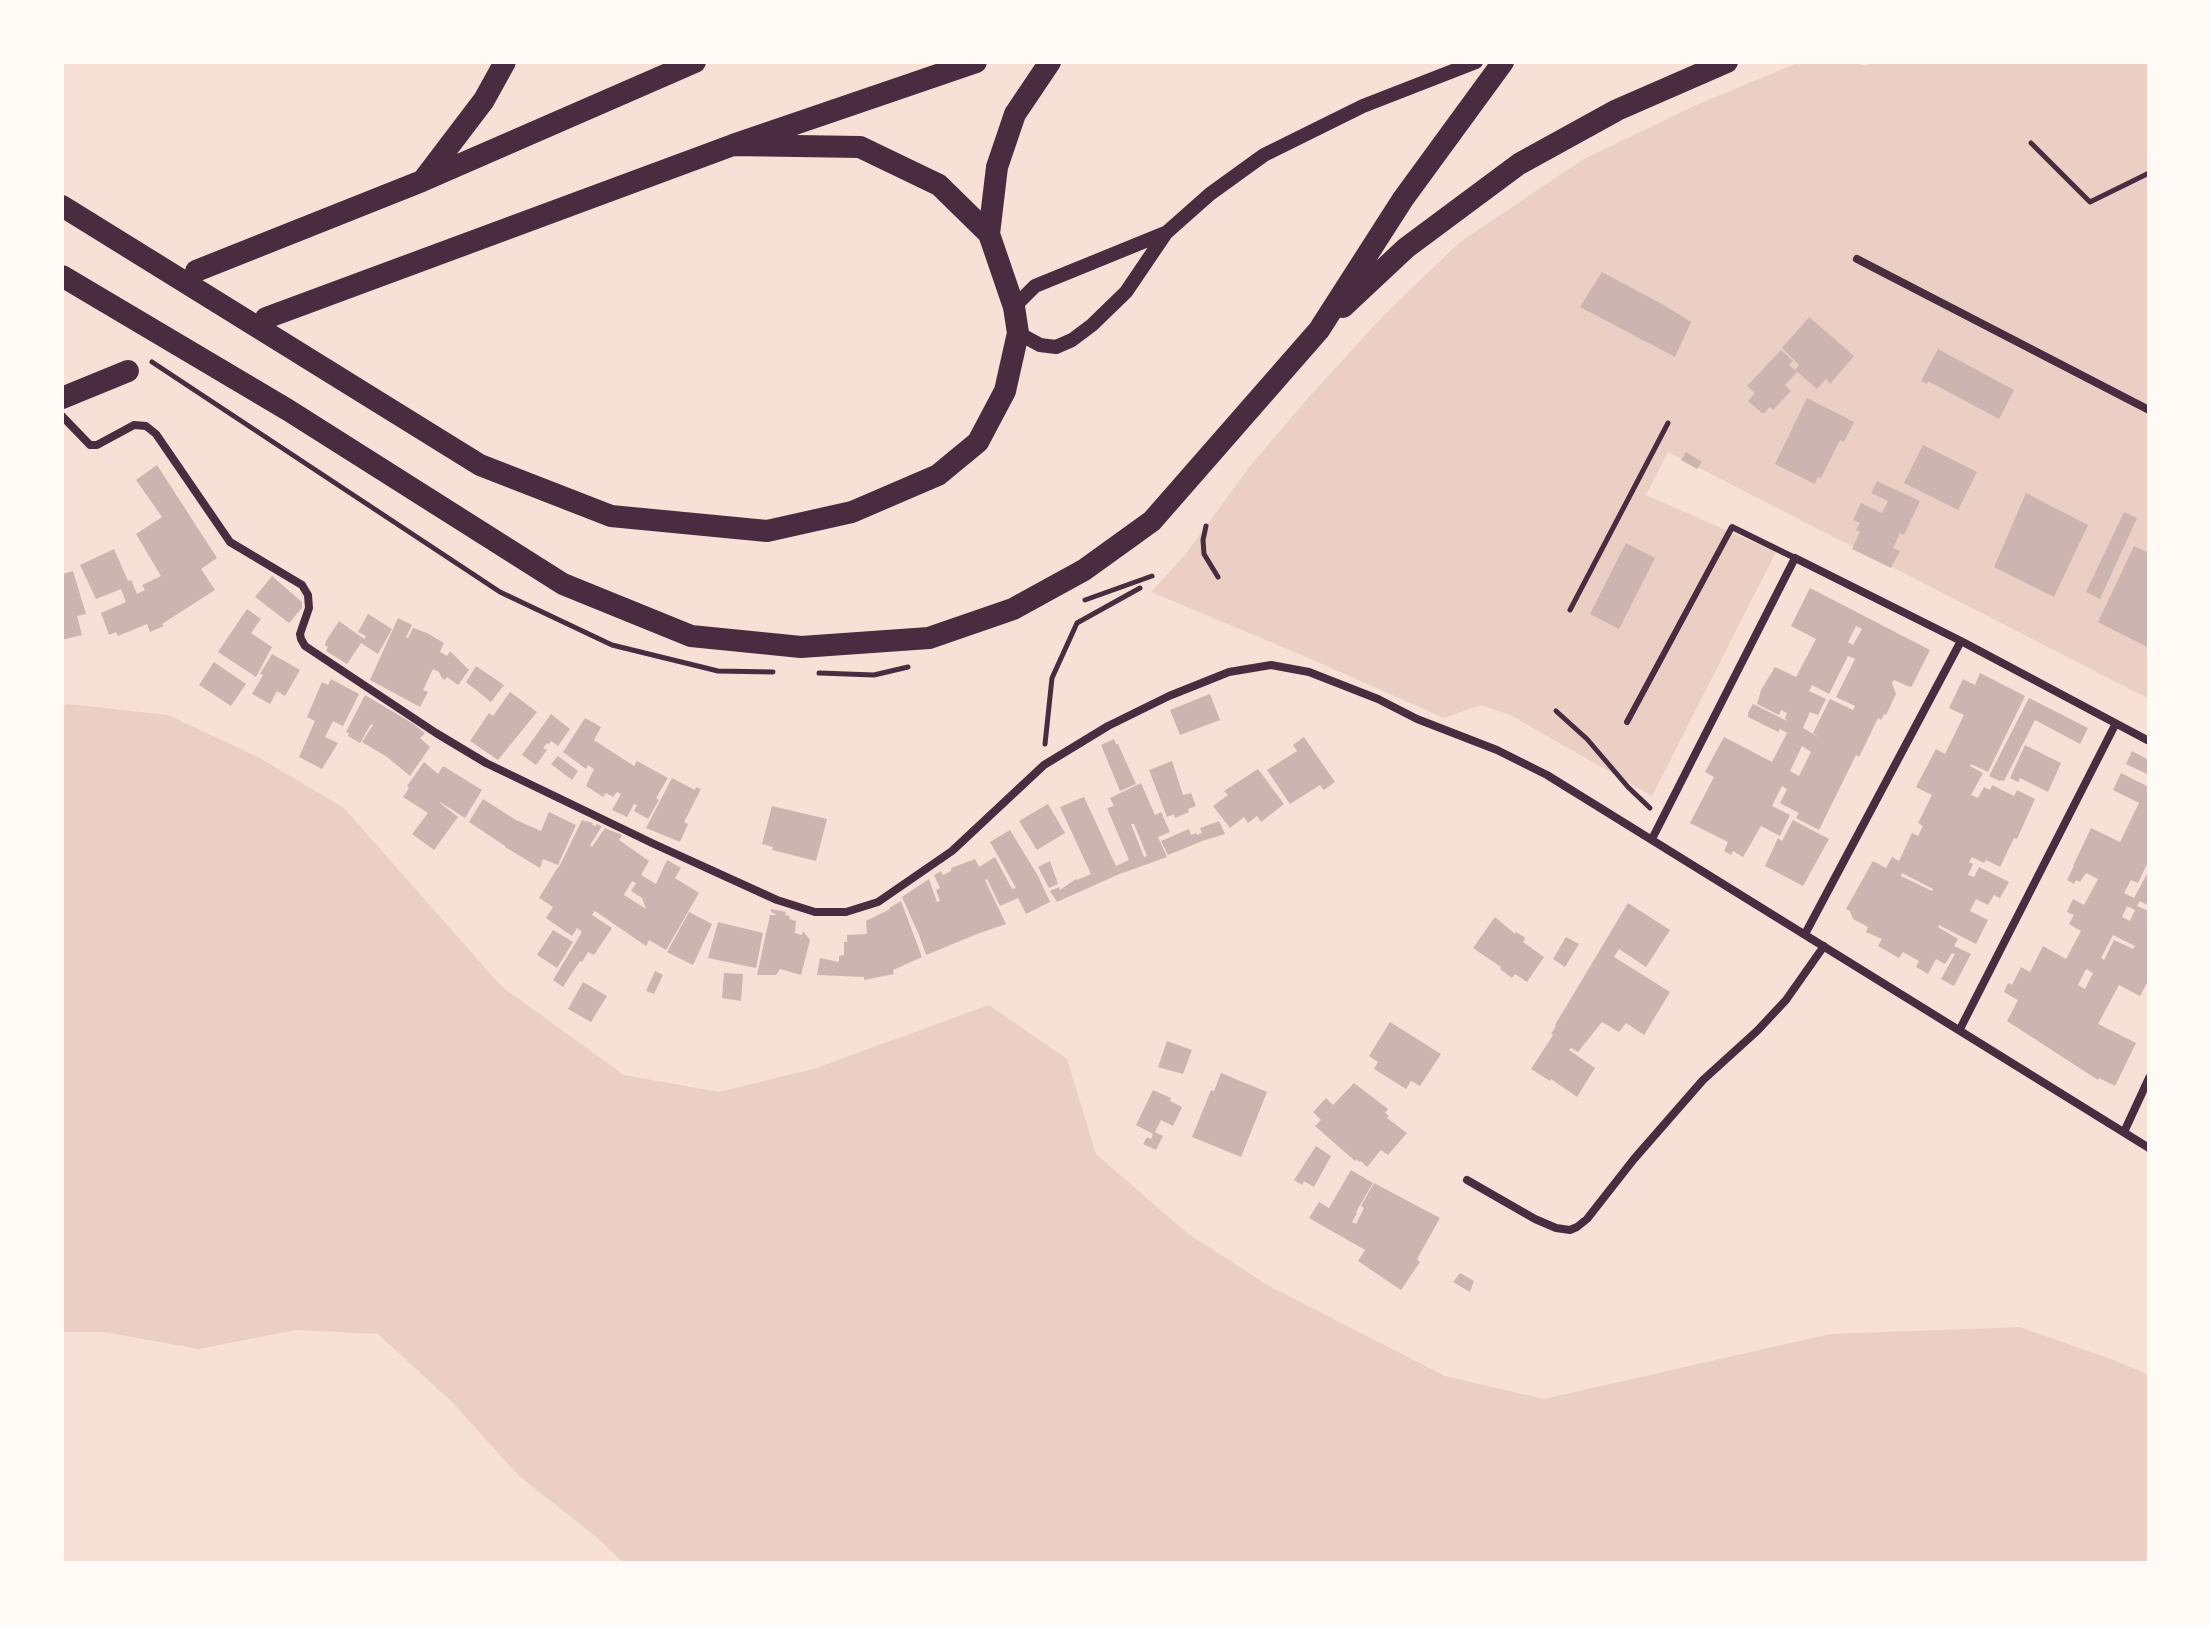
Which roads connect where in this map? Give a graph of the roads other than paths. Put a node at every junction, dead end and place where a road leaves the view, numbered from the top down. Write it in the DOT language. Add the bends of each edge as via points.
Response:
graph roads {
  1 [pos="505,62"];
  2 [pos="695,62"];
  3 [pos="976,62"];
  4 [pos="1050,62"];
  5 [pos="1476,62"];
  6 [pos="1503,62"];
  7 [pos="1727,62"];
  8 [pos="733,145"];
  9 [pos="422,181"];
  10 [pos="62,206"];
  11 [pos="1166,233"];
  12 [pos="989,234"];
  13 [pos="1857,259"];
  14 [pos="196,271"];
  15 [pos="62,276"];
  16 [pos="1014,307"];
  17 [pos="266,318"];
  18 [pos="1319,330"];
  19 [pos="1018,333"];
  20 [pos="128,371"];
  21 [pos="62,398"];
  22 [pos="2149,410"];
  23 [pos="62,416"];
  24 [pos="1795,558"];
  25 [pos="1961,641"];
  26 [pos="1627,722"];
  27 [pos="2115,725"];
  28 [pos="2149,741"];
  29 [pos="1652,839"];
  30 [pos="1805,934"];
  31 [pos="1824,946"];
  32 [pos="1960,1029"];
  33 [pos="2149,1078"];
  34 [pos="2124,1132"];
  35 [pos="2149,1148"];
  36 [pos="1467,1180"];
  1 -- 9 [label="highway" via="484,100"];
  2 -- 9 [label="highway"];
  3 -- 8 [label="highway"];
  4 -- 12 [label="highway" via="1015,114 997,167"];
  5 -- 11 [label="street" via="1363,106 1264,155"];
  6 -- 18 [label="highway" via="1403,199"];
  7 -- 18 [label="highway" via="1617,110 1519,164 1406,248"];
  8 -- 12 [label="highway" via="860,147 939,185"];
  8 -- 17 [label="highway"];
  9 -- 14 [label="highway"];
  10 -- 19 [label="highway" via="480,465 611,516 767,531 852,512 938,475 978,442 1005,391"];
  11 -- 16 [label="street" via="1035,286"];
  11 -- 19 [label="street" via="1126,292 1072,340 1056,347 1040,345"];
  12 -- 16 [label="highway"];
  13 -- 22 [label="street"];
  15 -- 18 [label="highway" via="288,410 563,584 691,636 801,647 929,638 1013,609 1084,570 1152,521"];
  16 -- 19 [label="highway"];
  20 -- 21 [label="highway"];
  23 -- 29 [label="street" via="90,445 134,425 156,434 230,542 302,585 309,608 300,634 305,646 436,733 486,763 654,844 815,912 846,912 878,902 952,851 1044,765 1108,726 1229,672 1271,665 1309,672 1497,750"];
  24 -- 25 [label="street"];
  24 -- 26 [label="lane" via="1732,527"];
  24 -- 29 [label="street"];
  25 -- 27 [label="street"];
  25 -- 30 [label="street"];
  27 -- 28 [label="street"];
  27 -- 32 [label="street"];
  29 -- 30 [label="street"];
  30 -- 31 [label="street"];
  31 -- 32 [label="street"];
  31 -- 36 [label="street" via="1786,1000 1703,1080 1577,1227 1556,1228"];
  32 -- 34 [label="street"];
  33 -- 34 [label="street"];
  34 -- 35 [label="street"];
}
